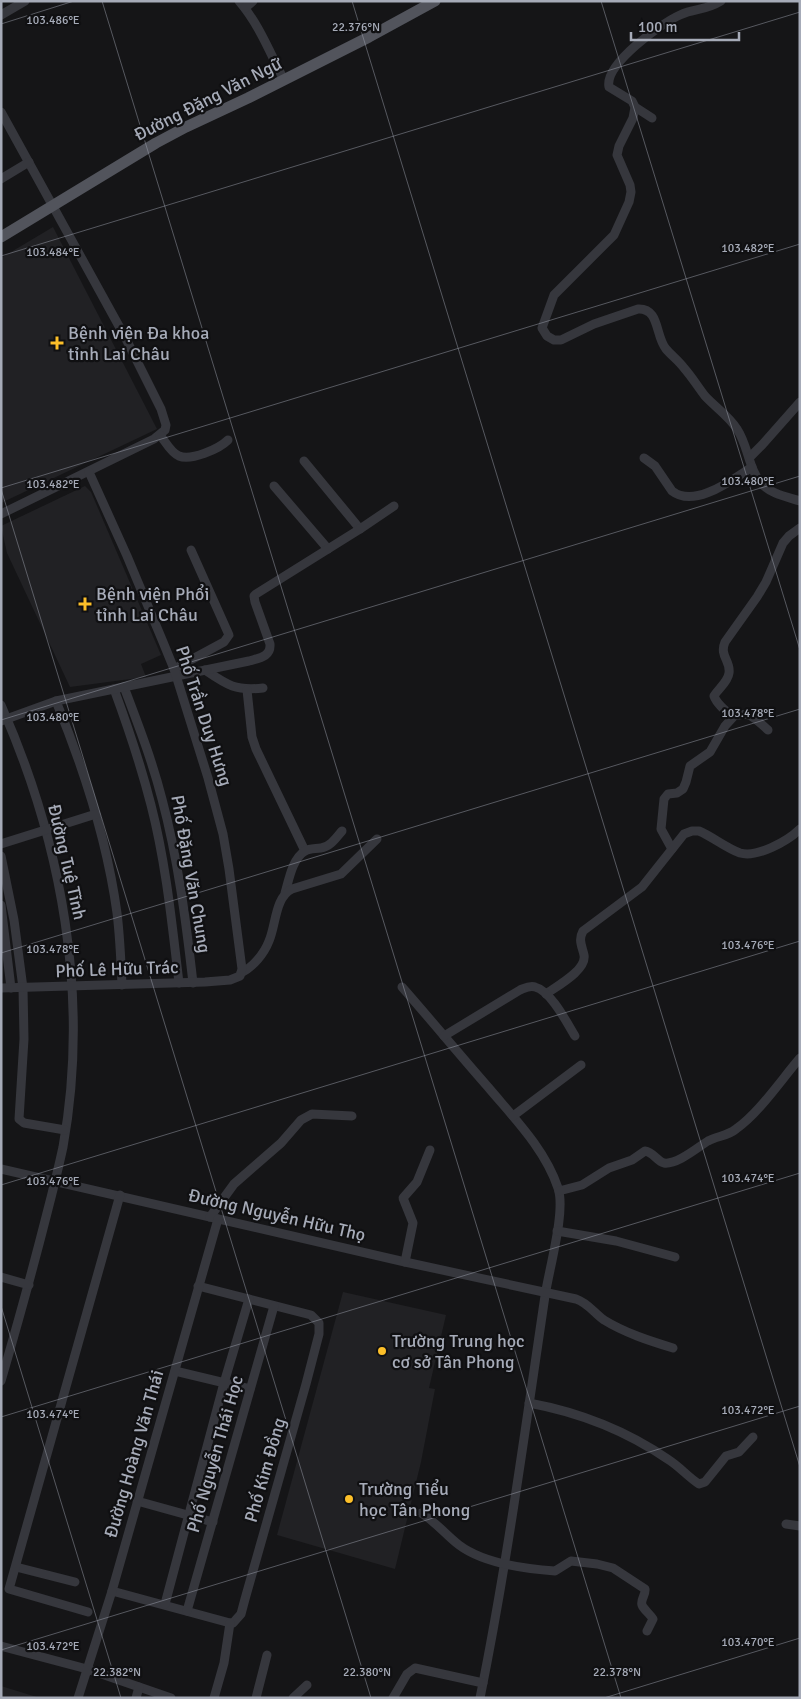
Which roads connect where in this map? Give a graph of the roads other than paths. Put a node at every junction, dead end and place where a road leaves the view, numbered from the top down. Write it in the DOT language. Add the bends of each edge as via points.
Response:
graph roads {
  1 [pos="25,1"];
  2 [pos="253,1"];
  3 [pos="435,1"];
  4 [pos="721,1"];
  5 [pos="242,5"];
  6 [pos="1,15"];
  7 [pos="284,80"];
  8 [pos="635,107"];
  9 [pos="1,112"];
  10 [pos="652,118"];
  11 [pos="29,162"];
  12 [pos="1,178"];
  13 [pos="54,206"];
  14 [pos="1,237"];
  15 [pos="800,402"];
  16 [pos="162,432"];
  17 [pos="228,440"];
  18 [pos="750,457"];
  19 [pos="644,458"];
  20 [pos="304,461"];
  21 [pos="752,467"];
  22 [pos="89,472"];
  23 [pos="274,486"];
  24 [pos="800,501"];
  25 [pos="394,506"];
  26 [pos="1,514"];
  27 [pos="800,528"];
  28 [pos="360,529"];
  29 [pos="328,549"];
  30 [pos="191,550"];
  31 [pos="206,670"];
  32 [pos="175,673"];
  33 [pos="124,687"];
  34 [pos="263,688"];
  35 [pos="114,689"];
  36 [pos="246,690"];
  37 [pos="56,701"];
  38 [pos="1,705"];
  39 [pos="735,715"];
  40 [pos="4,720"];
  41 [pos="768,730"];
  42 [pos="96,814"];
  43 [pos="46,830"];
  44 [pos="800,830"];
  45 [pos="342,831"];
  46 [pos="170,832"];
  47 [pos="157,835"];
  48 [pos="378,839"];
  49 [pos="1,844"];
  50 [pos="672,849"];
  51 [pos="305,851"];
  52 [pos="1,856"];
  53 [pos="285,893"];
  54 [pos="1,905"];
  55 [pos="238,976"];
  56 [pos="193,982"];
  57 [pos="179,983"];
  58 [pos="122,985"];
  59 [pos="72,987"];
  60 [pos="402,987"];
  61 [pos="1,988"];
  62 [pos="11,988"];
  63 [pos="23,988"];
  64 [pos="546,994"];
  65 [pos="444,1036"];
  66 [pos="575,1036"];
  67 [pos="800,1058"];
  68 [pos="581,1064"];
  69 [pos="352,1116"];
  70 [pos="513,1116"];
  71 [pos="65,1130"];
  72 [pos="430,1150"];
  73 [pos="1,1169"];
  74 [pos="55,1181"];
  75 [pos="559,1191"];
  76 [pos="120,1195"];
  77 [pos="214,1218"];
  78 [pos="557,1231"];
  79 [pos="675,1257"];
  80 [pos="405,1262"];
  81 [pos="1,1277"];
  82 [pos="29,1285"];
  83 [pos="198,1286"];
  84 [pos="546,1292"];
  85 [pos="249,1299"];
  86 [pos="274,1306"];
  87 [pos="673,1348"];
  88 [pos="175,1371"];
  89 [pos="1,1381"];
  90 [pos="224,1383"];
  91 [pos="250,1389"];
  92 [pos="529,1404"];
  93 [pos="753,1436"];
  94 [pos="137,1501"];
  95 [pos="421,1514"];
  96 [pos="188,1515"];
  97 [pos="212,1522"];
  98 [pos="786,1524"];
  99 [pos="800,1526"];
  100 [pos="504,1563"];
  101 [pos="16,1567"];
  102 [pos="75,1582"];
  103 [pos="112,1591"];
  104 [pos="165,1604"];
  105 [pos="188,1611"];
  106 [pos="88,1612"];
  107 [pos="231,1623"];
  108 [pos="647,1630"];
  109 [pos="1,1646"];
  110 [pos="267,1655"];
  111 [pos="87,1669"];
  112 [pos="482,1683"];
  113 [pos="307,1685"];
  114 [pos="139,1687"];
  115 [pos="168,1697"];
  116 [pos="78,1698"];
  117 [pos="136,1698"];
  118 [pos="214,1698"];
  119 [pos="256,1698"];
  120 [pos="293,1698"];
  121 [pos="393,1698"];
  122 [pos="480,1698"];
  1 -- 6 [label="street"];
  2 -- 5 [label="street"];
  3 -- 7 [label="main road, Đường Đặng Văn Ngữ"];
  4 -- 8 [label="street" via="672,19 622,57 608,85 632,101"];
  5 -- 7 [label="street"];
  7 -- 13 [label="main road, Đường Đặng Văn Ngữ" via="156,143"];
  8 -- 10 [label="street"];
  8 -- 18 [label="street" via="617,155 630,185 629,202 614,235 554,295 543,331 557,341 608,318 638,309 647,310 663,345 731,421"];
  9 -- 11 [label="street"];
  11 -- 12 [label="street"];
  11 -- 13 [label="street"];
  13 -- 14 [label="main road, Đường Đặng Văn Ngữ"];
  13 -- 16 [label="street" via="161,408 166,424"];
  15 -- 18 [label="street"];
  16 -- 17 [label="street" via="175,454 184,457 214,450"];
  16 -- 22 [label="street"];
  18 -- 21 [label="street"];
  19 -- 21 [label="street" via="655,466 672,490 685,495 714,490"];
  20 -- 28 [label="street"];
  21 -- 24 [label="street" via="764,487"];
  22 -- 26 [label="street"];
  22 -- 32 [label="street, Phố Trần Duy Hưng" via="128,556"];
  23 -- 29 [label="street"];
  25 -- 28 [label="street"];
  27 -- 39 [label="street" via="783,543 766,582 724,645 723,654 729,673 714,697"];
  28 -- 29 [label="street"];
  29 -- 31 [label="street" via="254,596 270,652 249,661"];
  30 -- 32 [label="street" via="228,638"];
  31 -- 32 [label="street"];
  31 -- 36 [label="street" via="231,686"];
  32 -- 33 [label="street"];
  32 -- 55 [label="street, Phố Trần Duy Hưng" via="223,834 240,947"];
  33 -- 35 [label="street"];
  33 -- 46 [label="street, Phố Đặng Văn Chung" via="154,769"];
  34 -- 36 [label="street"];
  35 -- 37 [label="street"];
  35 -- 47 [label="street, Phố Đặng Văn Chung" via="141,771"];
  36 -- 51 [label="street" via="256,749"];
  37 -- 40 [label="street"];
  37 -- 42 [label="street"];
  38 -- 40 [label="street, Đường Tuệ Tĩnh"];
  39 -- 41 [label="street" via="751,716"];
  39 -- 50 [label="street" via="710,752 690,766 683,789 668,794 664,799 661,832"];
  40 -- 43 [label="street, Đường Tuệ Tĩnh" via="28,771"];
  42 -- 43 [label="street"];
  42 -- 58 [label="street" via="117,913"];
  43 -- 49 [label="street"];
  43 -- 59 [label="street, Đường Tuệ Tĩnh" via="61,893"];
  44 -- 50 [label="street" via="786,840 753,854 741,853 695,830 681,837"];
  45 -- 51 [label="street" via="325,847"];
  46 -- 47 [label="street"];
  46 -- 56 [label="street, Phố Đặng Văn Chung"];
  47 -- 57 [label="street, Phố Đặng Văn Chung"];
  48 -- 53 [label="street" via="340,874"];
  50 -- 64 [label="street" via="642,888 583,931 580,938 585,959 582,965"];
  51 -- 53 [label="street" via="292,869"];
  52 -- 63 [label="street"];
  53 -- 55 [label="street" via="268,946 255,963"];
  54 -- 62 [label="street"];
  55 -- 56 [label="street, Phố Lê Hữu Trác" via="221,981"];
  56 -- 57 [label="street, Phố Lê Hữu Trác"];
  57 -- 58 [label="street, Phố Lê Hữu Trác"];
  58 -- 59 [label="street, Phố Lê Hữu Trác"];
  59 -- 63 [label="street, Phố Lê Hữu Trác"];
  59 -- 71 [label="street, Đường Tuệ Tĩnh" via="73,1047"];
  60 -- 65 [label="street"];
  61 -- 62 [label="street, Phố Lê Hữu Trác"];
  62 -- 63 [label="street, Phố Lê Hữu Trác"];
  63 -- 71 [label="street" via="24,1040 19,1119 24,1123"];
  64 -- 65 [label="street" via="536,987 527,987"];
  64 -- 66 [label="street"];
  65 -- 70 [label="street"];
  67 -- 75 [label="street" via="754,1113 731,1133 709,1140 690,1154 668,1163 645,1151 582,1185"];
  68 -- 70 [label="street"];
  69 -- 77 [label="street, Đường Hoàng Văn Thái" via="312,1114 301,1120 281,1143 234,1184"];
  70 -- 75 [label="street" via="545,1160"];
  71 -- 74 [label="street, Đường Tuệ Tĩnh"];
  72 -- 80 [label="street" via="416,1182 403,1198 413,1223"];
  73 -- 74 [label="street, Đường Nguyễn Hữu Thọ"];
  74 -- 76 [label="street, Đường Nguyễn Hữu Thọ"];
  74 -- 82 [label="street, Đường Tuệ Tĩnh"];
  75 -- 78 [label="street"];
  76 -- 77 [label="street, Đường Nguyễn Hữu Thọ"];
  76 -- 101 [label="street"];
  77 -- 80 [label="street, Đường Nguyễn Hữu Thọ"];
  77 -- 83 [label="street, Đường Hoàng Văn Thái"];
  78 -- 79 [label="street" via="616,1241"];
  78 -- 84 [label="street"];
  80 -- 84 [label="street, Đường Nguyễn Hữu Thọ"];
  81 -- 82 [label="street"];
  82 -- 89 [label="street, Đường Tuệ Tĩnh"];
  83 -- 85 [label="street"];
  83 -- 88 [label="street, Đường Hoàng Văn Thái"];
  84 -- 87 [label="street, Đường Nguyễn Hữu Thọ" via="582,1301 615,1325"];
  84 -- 92 [label="street"];
  85 -- 86 [label="street"];
  85 -- 90 [label="street, Phố Nguyễn Thái Học"];
  86 -- 91 [label="street, Phố Nguyễn Thái Học"];
  86 -- 107 [label="street, Phố Kim Đồng" via="311,1315 319,1323 319,1334 241,1614"];
  88 -- 90 [label="street"];
  88 -- 94 [label="street, Đường Hoàng Văn Thái"];
  90 -- 91 [label="street"];
  90 -- 96 [label="street, Phố Nguyễn Thái Học"];
  91 -- 97 [label="street, Phố Nguyễn Thái Học"];
  92 -- 93 [label="street" via="566,1412 618,1431 670,1460 699,1484 706,1482 726,1456 739,1452"];
  92 -- 100 [label="street"];
  94 -- 96 [label="street"];
  94 -- 103 [label="street, Đường Hoàng Văn Thái"];
  95 -- 100 [label="street" via="467,1550"];
  96 -- 97 [label="street"];
  96 -- 104 [label="street, Phố Nguyễn Thái Học"];
  97 -- 105 [label="street, Phố Nguyễn Thái Học"];
  98 -- 99 [label="street"];
  100 -- 108 [label="street" via="555,1571 568,1562 578,1560 613,1568 645,1589 642,1606 653,1619"];
  100 -- 112 [label="street"];
  101 -- 102 [label="street"];
  101 -- 106 [label="street" via="9,1589"];
  103 -- 104 [label="street"];
  103 -- 111 [label="street, Đường Hoàng Văn Thái"];
  104 -- 105 [label="street"];
  105 -- 107 [label="street"];
  107 -- 118 [label="street, Phố Kim Đồng"];
  109 -- 111 [label="street"];
  110 -- 119 [label="street"];
  111 -- 114 [label="street"];
  111 -- 116 [label="street, Đường Hoàng Văn Thái"];
  112 -- 121 [label="street" via="415,1668 407,1674"];
  112 -- 122 [label="street"];
  113 -- 120 [label="street"];
  114 -- 115 [label="street"];
  114 -- 117 [label="street"];
}
